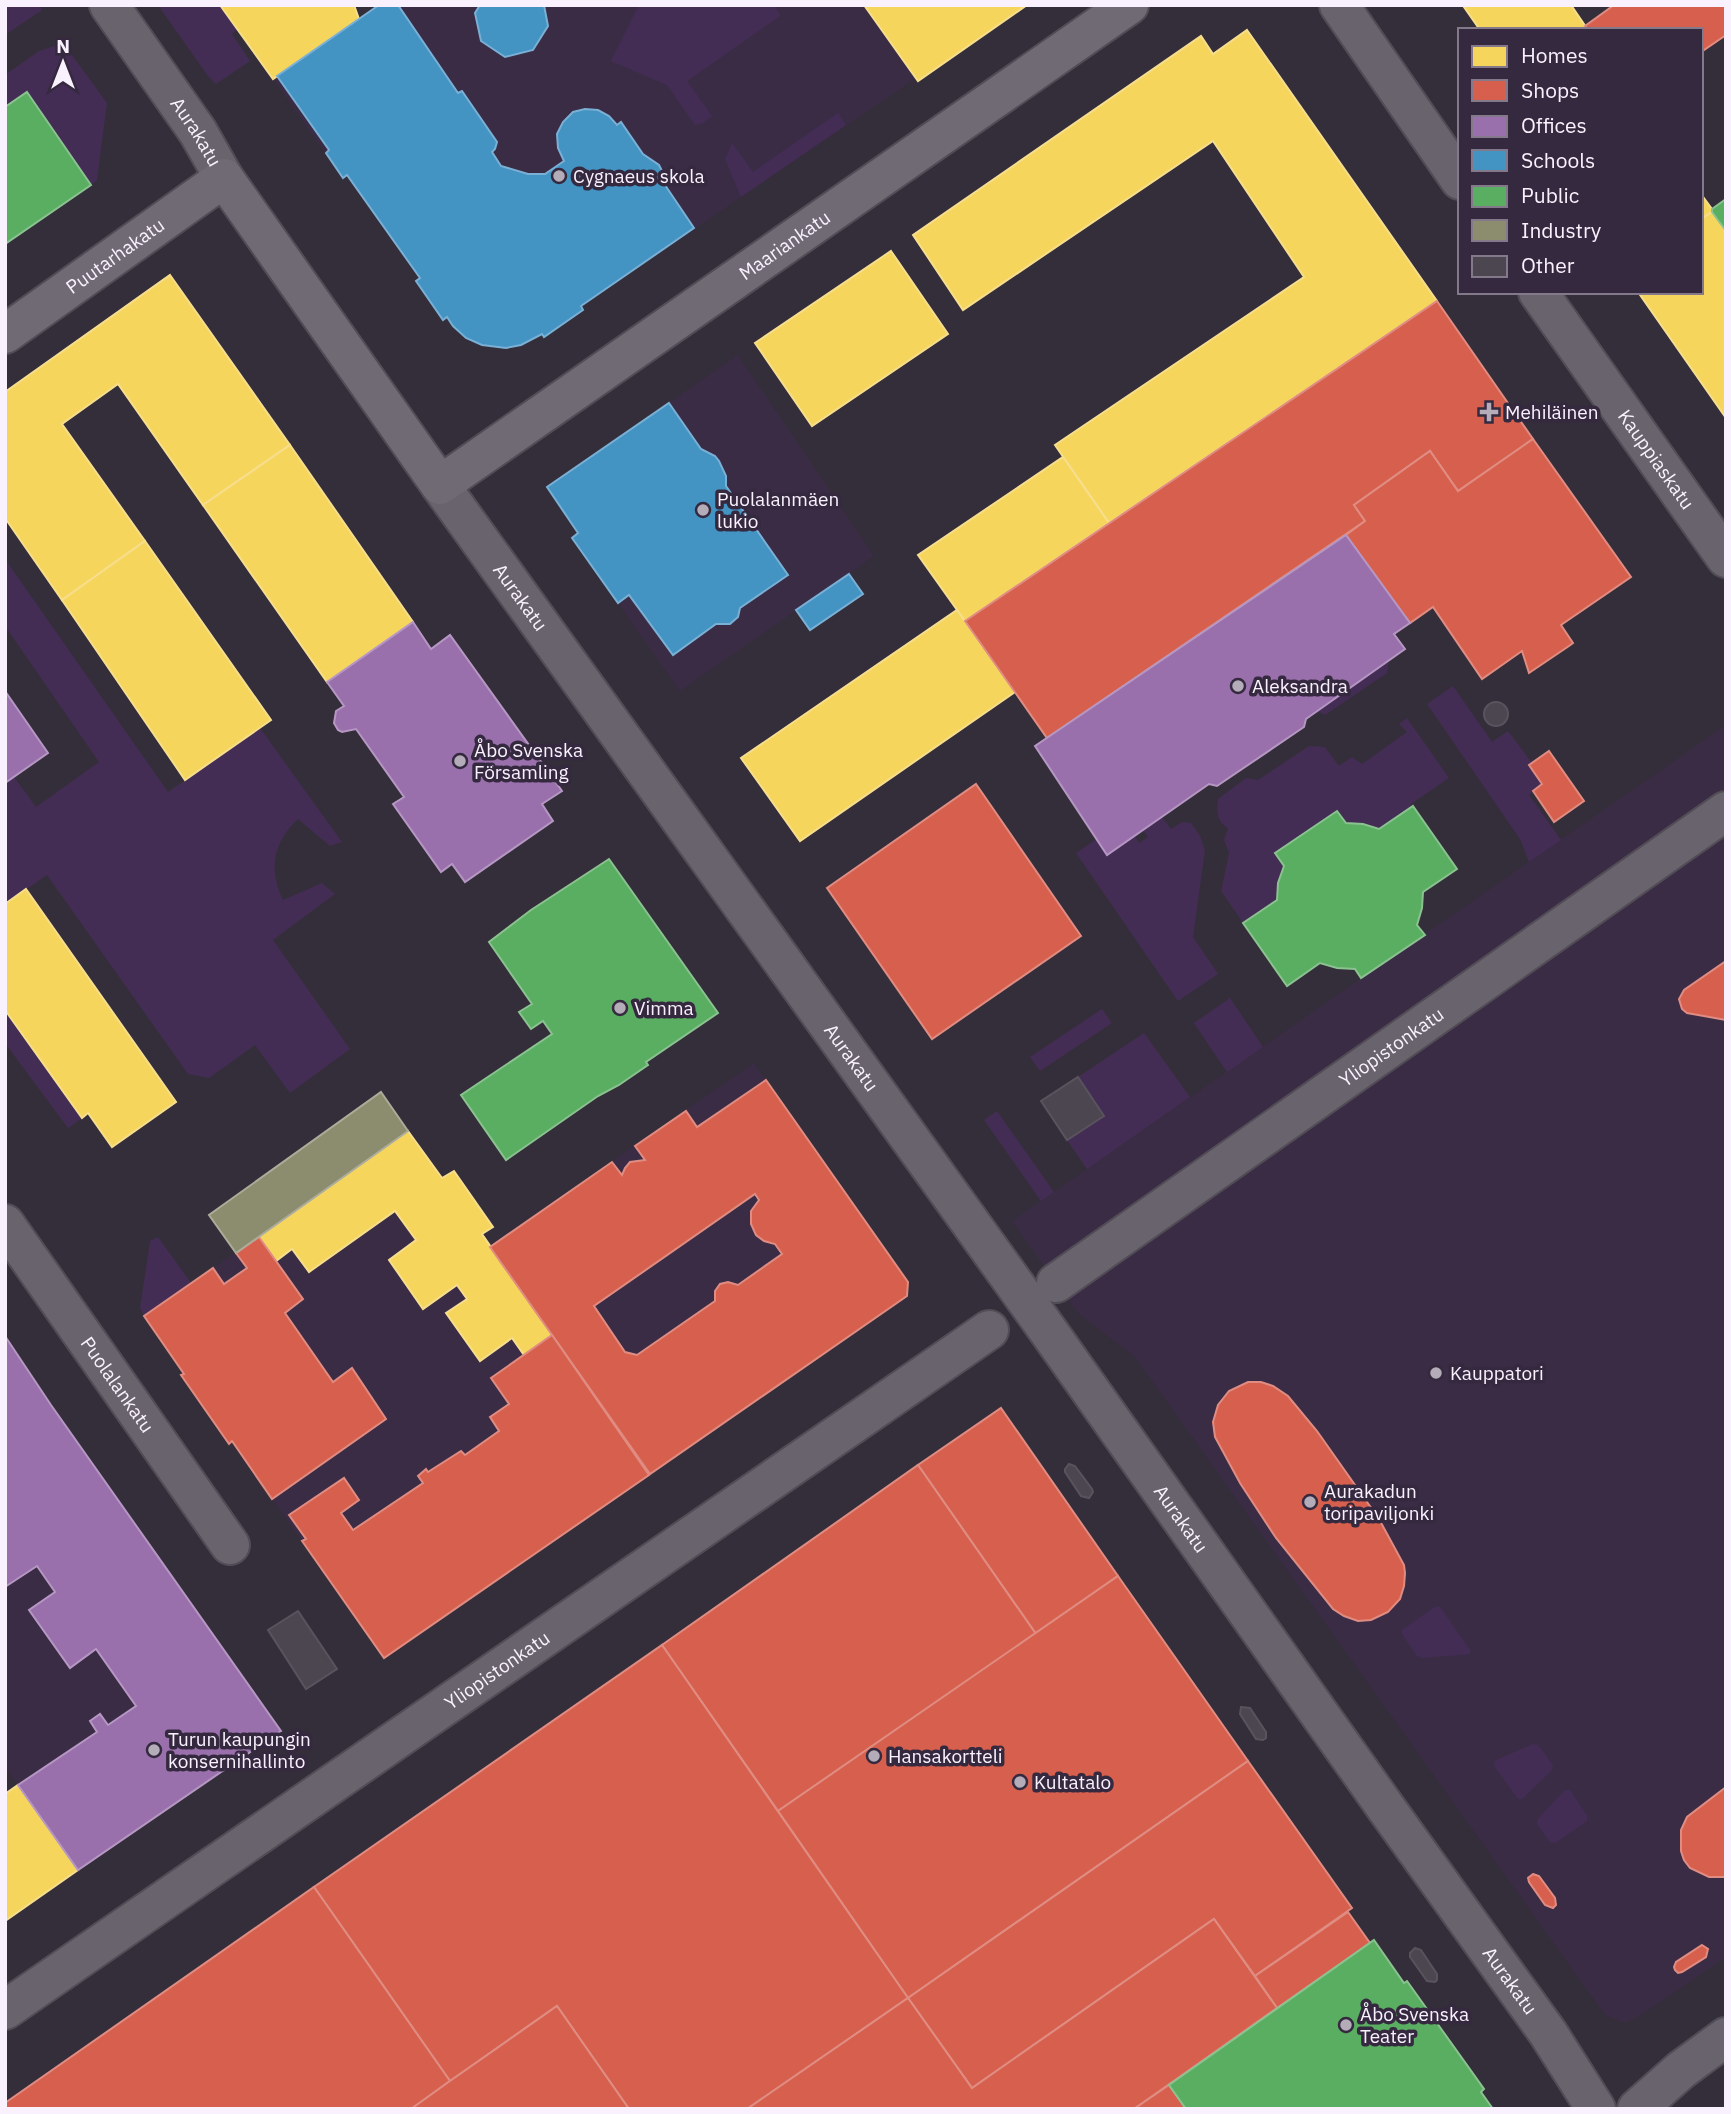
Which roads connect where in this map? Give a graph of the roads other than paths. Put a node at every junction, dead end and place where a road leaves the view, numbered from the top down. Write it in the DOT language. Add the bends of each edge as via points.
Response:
graph roads {
  1 [pos="109,5"];
  2 [pos="1129,5"];
  3 [pos="1339,5"];
  4 [pos="1458,177"];
  5 [pos="224,178"];
  6 [pos="1539,294"];
  7 [pos="5,334"];
  8 [pos="440,485"];
  9 [pos="1726,558"];
  10 [pos="1726,811"];
  11 [pos="5,1224"];
  12 [pos="1056,1283"];
  13 [pos="989,1331"];
  14 [pos="230,1545"];
  15 [pos="5,2010"];
  16 [pos="1726,2038"];
  17 [pos="1595,2109"];
  18 [pos="1637,2109"];
  1 -- 5 [label="street, Aurakatu" via="198,132"];
  2 -- 8 [label="street, Maariankatu"];
  3 -- 4 [label="street"];
  5 -- 7 [label="street, Puutarhakatu"];
  5 -- 8 [label="street, Aurakatu"];
  6 -- 9 [label="street, Kauppiaskatu"];
  8 -- 17 [label="street, Aurakatu" via="1548,2033"];
  10 -- 12 [label="street, Yliopistonkatu"];
  11 -- 14 [label="street, Puolalankatu"];
  13 -- 15 [label="street, Yliopistonkatu"];
  16 -- 18 [label="street"];
}
